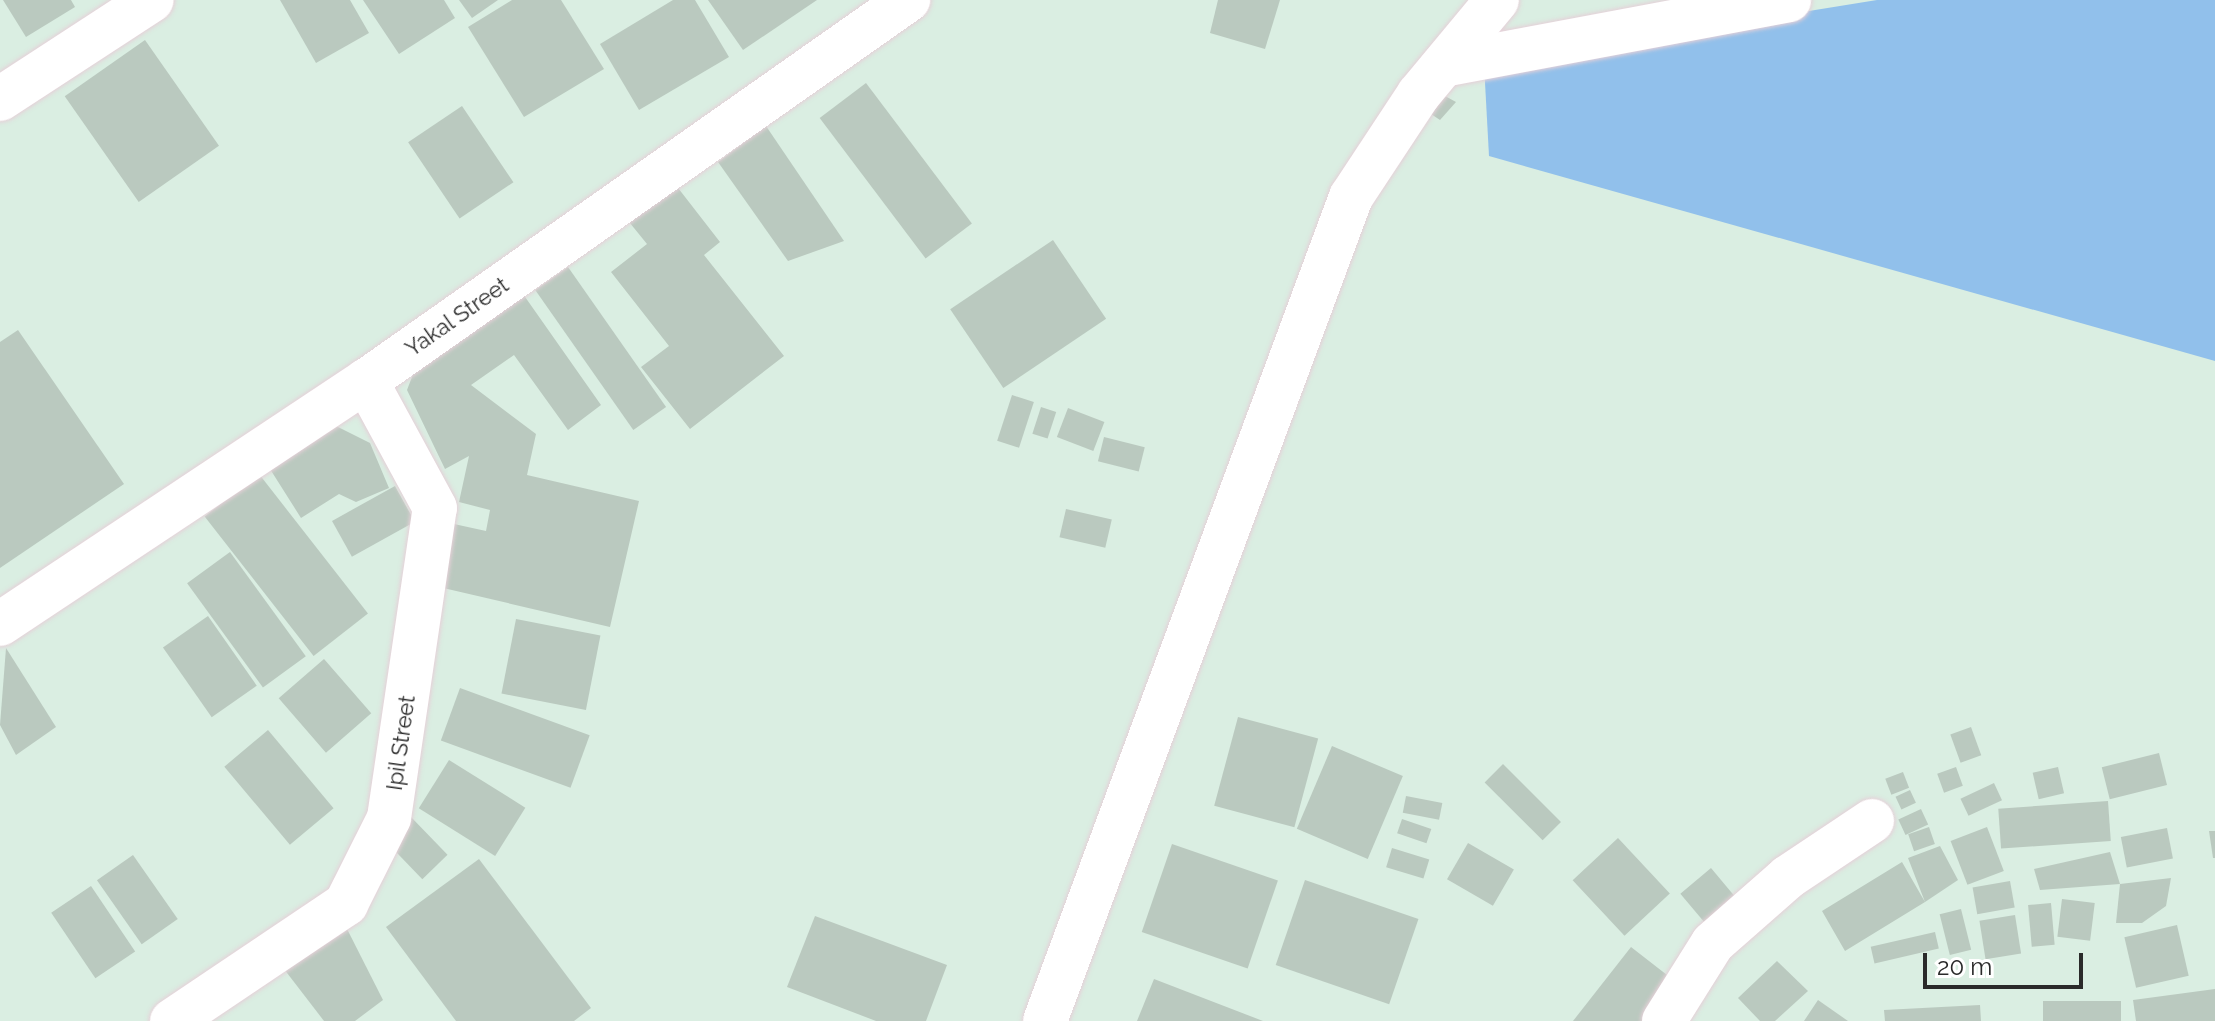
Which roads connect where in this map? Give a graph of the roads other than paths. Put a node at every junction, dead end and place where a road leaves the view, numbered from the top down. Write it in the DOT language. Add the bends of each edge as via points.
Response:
graph roads {
  1 [pos="152,0"];
  2 [pos="908,0"];
  3 [pos="1497,0"];
  4 [pos="1789,0"];
  5 [pos="1448,64"];
  6 [pos="0,99"];
  7 [pos="366,381"];
  8 [pos="0,624"];
  9 [pos="1872,821"];
  10 [pos="172,1021"];
  11 [pos="1045,1021"];
  12 [pos="1664,1021"];
  1 -- 6 [label="street"];
  2 -- 7 [label="street, Yakal Street"];
  3 -- 5 [label="street"];
  4 -- 5 [label="street"];
  5 -- 11 [label="street" via="1351,197"];
  7 -- 8 [label="street, Yakal Street"];
  7 -- 10 [label="street, Ipil Street" via="435,508 389,818 346,904"];
  9 -- 12 [label="street" via="1788,877 1713,943"];
}
